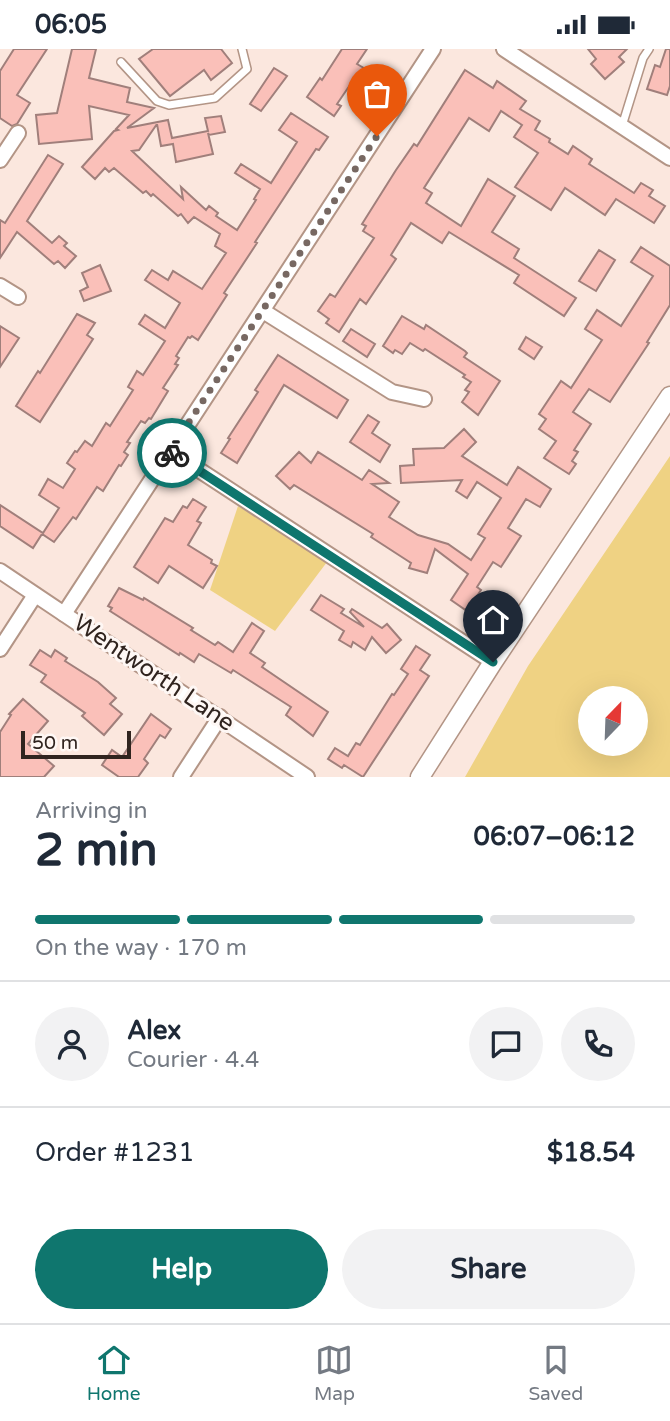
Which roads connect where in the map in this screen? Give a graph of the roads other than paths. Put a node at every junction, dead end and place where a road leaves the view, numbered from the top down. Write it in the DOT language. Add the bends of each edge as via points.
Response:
graph roads {
  1 [pos="242,49"];
  2 [pos="433,49"];
  3 [pos="504,49"];
  4 [pos="649,49"];
  5 [pos="121,62"];
  6 [pos="622,127"];
  7 [pos="18,133"];
  8 [pos="670,158"];
  9 [pos="0,160"];
  10 [pos="0,286"];
  11 [pos="18,297"];
  12 [pos="263,311"];
  13 [pos="670,396"];
  14 [pos="424,399"];
  15 [pos="170,451"];
  16 [pos="0,571"];
  17 [pos="35,595"];
  18 [pos="64,614"];
  19 [pos="0,649"];
  20 [pos="493,662"];
  21 [pos="220,717"];
  22 [pos="426,772"];
  23 [pos="181,777"];
  24 [pos="307,777"];
  1 -- 5 [label="lane" via="247,69 215,98 169,105 157,101"];
  2 -- 12 [label="street"];
  3 -- 6 [label="street"];
  4 -- 6 [label="lane"];
  6 -- 8 [label="street"];
  7 -- 9 [label="street"];
  10 -- 11 [label="street"];
  12 -- 14 [label="street" via="391,392"];
  12 -- 15 [label="street"];
  13 -- 20 [label="street"];
  15 -- 18 [label="street"];
  15 -- 20 [label="street"];
  16 -- 17 [label="street, Wentworth Lane"];
  17 -- 18 [label="street, Wentworth Lane"];
  17 -- 19 [label="street"];
  18 -- 21 [label="street, Wentworth Lane"];
  20 -- 22 [label="street"];
  21 -- 23 [label="street"];
  21 -- 24 [label="street, Wentworth Lane"];
}
